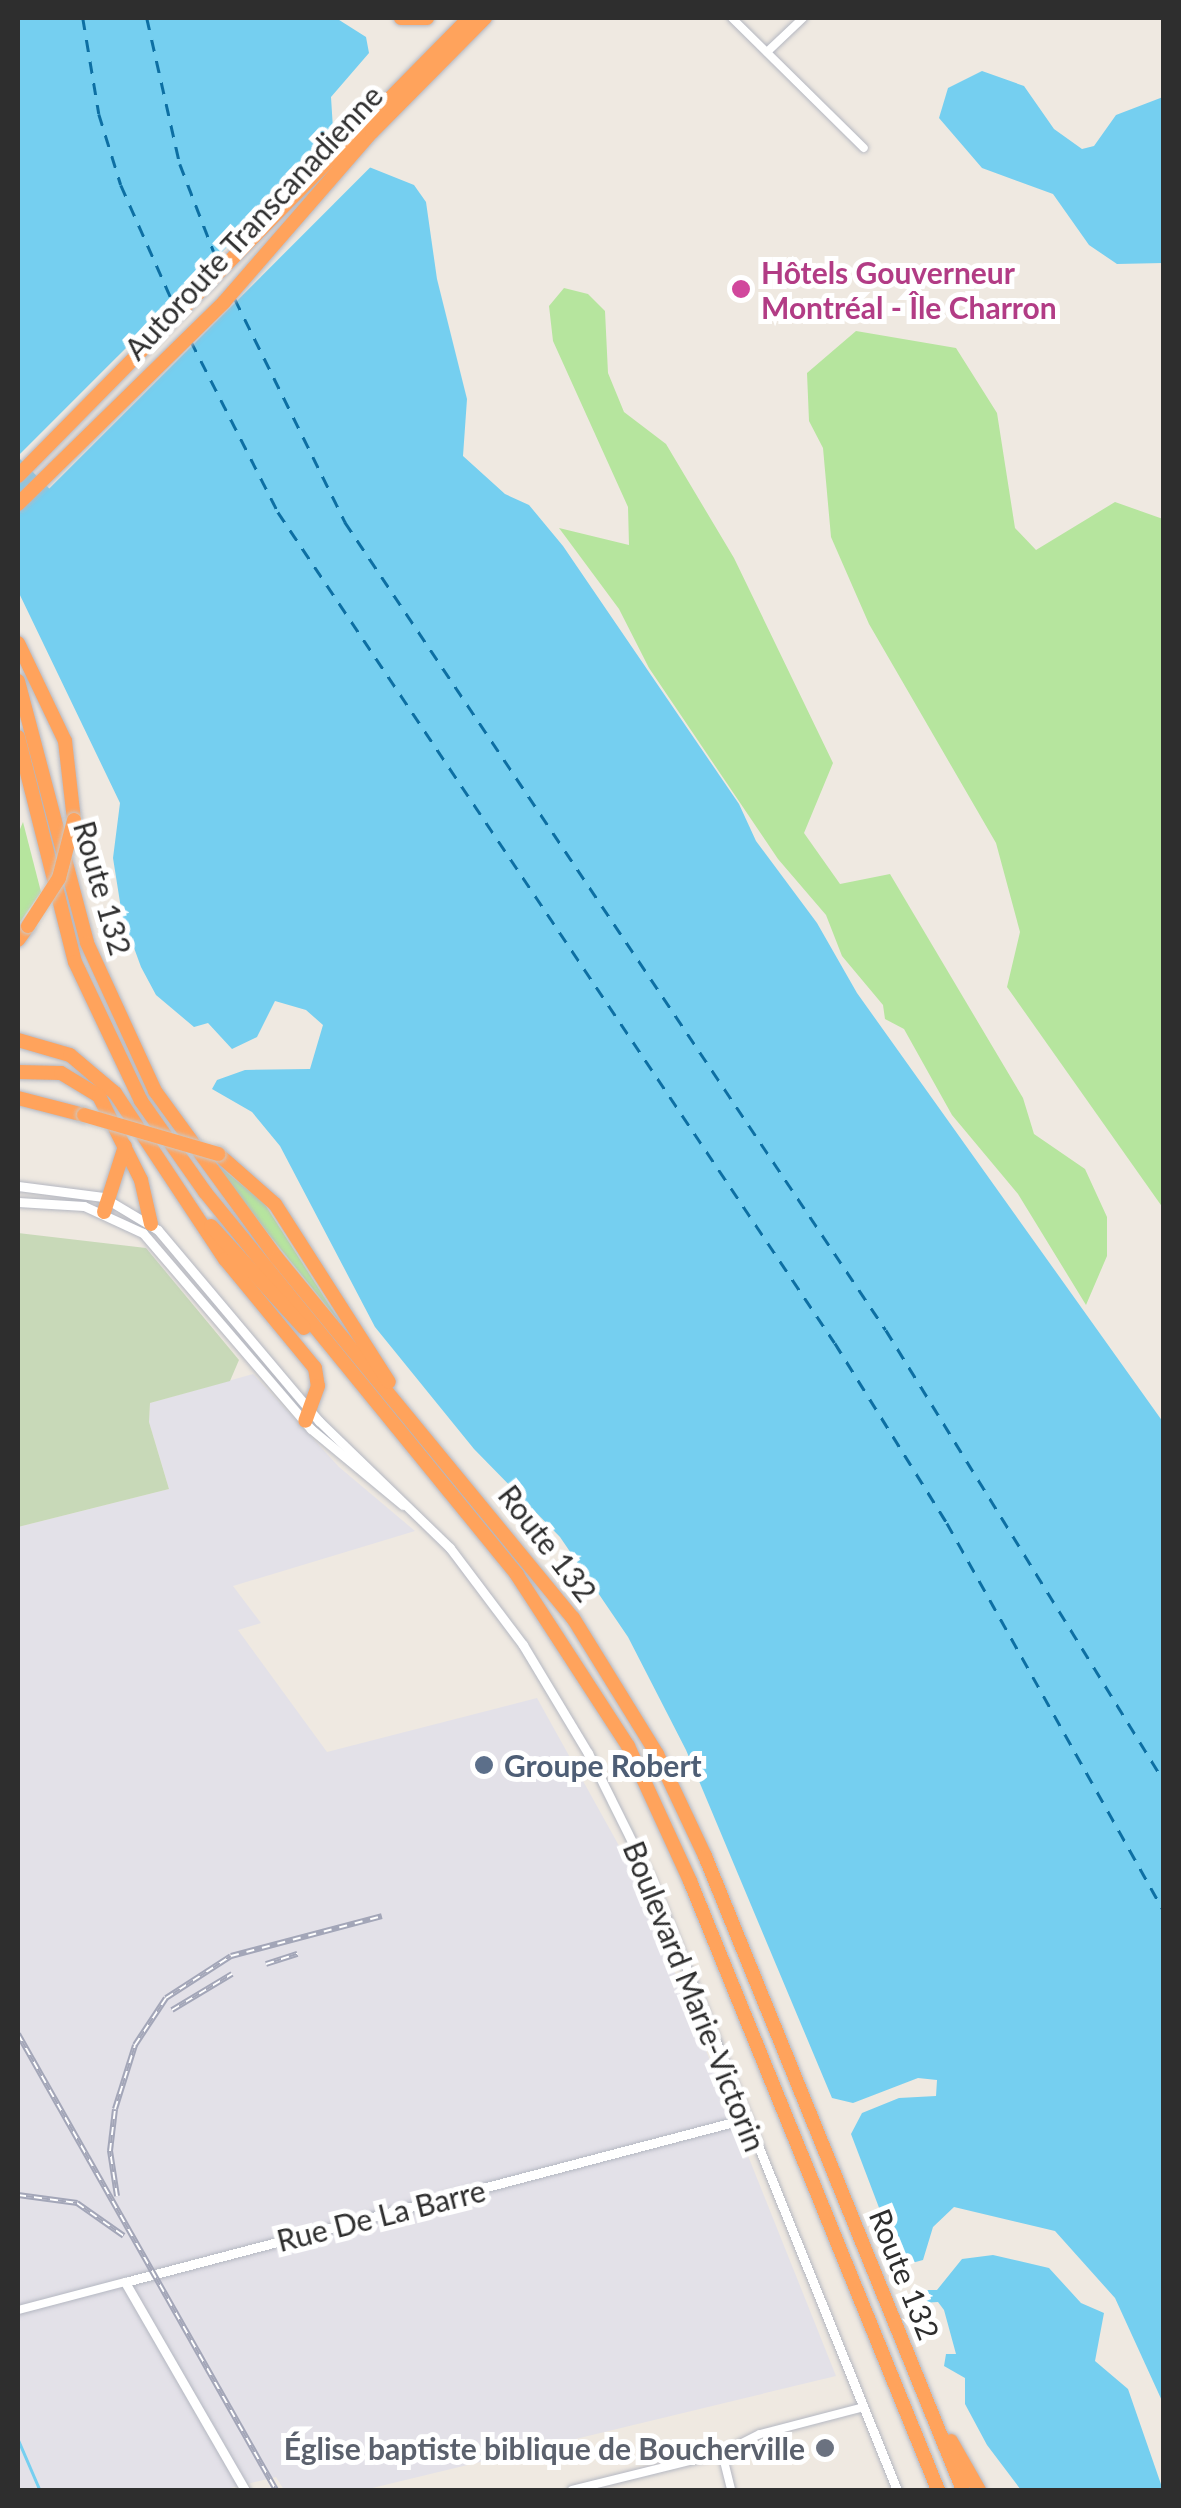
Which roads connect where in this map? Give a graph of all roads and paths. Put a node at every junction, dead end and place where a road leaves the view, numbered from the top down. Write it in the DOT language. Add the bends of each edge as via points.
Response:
graph roads {
  1 [pos="401,18"];
  2 [pos="427,18"];
  3 [pos="468,18"];
  4 [pos="484,18"];
  5 [pos="732,18"];
  6 [pos="803,18"];
  7 [pos="767,52"];
  8 [pos="368,128"];
  9 [pos="864,148"];
  10 [pos="18,476"];
  11 [pos="18,504"];
  12 [pos="18,643"];
  13 [pos="18,681"];
  14 [pos="18,737"];
  15 [pos="18,765"];
  16 [pos="58,908"];
  17 [pos="18,940"];
  18 [pos="18,1040"];
  19 [pos="18,1072"];
  20 [pos="18,1098"];
  21 [pos="18,1108"];
  22 [pos="52,1108"];
  23 [pos="125,1146"];
  24 [pos="18,1186"];
  25 [pos="183,1196"];
  26 [pos="18,1202"];
  27 [pos="107,1206"];
  28 [pos="151,1224"];
  29 [pos="306,1406"];
  30 [pos="413,1421"];
  31 [pos="420,1457"];
  32 [pos="746,2120"];
  33 [pos="126,2282"];
  34 [pos="18,2310"];
  35 [pos="924,2393"];
  36 [pos="860,2408"];
  37 [pos="722,2453"];
  38 [pos="244,2489"];
  39 [pos="232,2490"];
  40 [pos="572,2490"];
  41 [pos="731,2490"];
  42 [pos="898,2490"];
  43 [pos="934,2490"];
  44 [pos="963,2490"];
  45 [pos="979,2490"];
  1 -- 2 [label="highway"];
  3 -- 8 [label="highway, Autoroute Transcanadienne"];
  4 -- 8 [label="highway, Autoroute Transcanadienne"];
  5 -- 7 [label="street"];
  6 -- 7 [label="street"];
  7 -- 9 [label="street"];
  8 -- 10 [label="highway, Autoroute Transcanadienne"];
  8 -- 11 [label="highway, Autoroute Transcanadienne" via="224,302"];
  12 -- 17 [label="highway, bridge" via="65,741 74,820 59,878"];
  13 -- 30 [label="highway, Route 132" via="83,930 141,1066 234,1203"];
  14 -- 16 [label="highway, Route 132"];
  15 -- 16 [label="highway"];
  16 -- 31 [label="highway, Route 132" via="102,1028 160,1130"];
  18 -- 25 [label="highway" via="62,1051 103,1079"];
  19 -- 23 [label="highway" via="53,1072 86,1084"];
  20 -- 22 [label="highway"];
  21 -- 22 [label="highway"];
  22 -- 30 [label="highway, bridge" via="218,1154 276,1204"];
  23 -- 27 [label="highway"];
  23 -- 28 [label="highway" via="153,1209"];
  24 -- 27 [label="street, Boulevard Marie-Victorin"];
  25 -- 29 [label="highway" via="314,1368 318,1382"];
  25 -- 31 [label="highway"];
  26 -- 27 [label="street, Boulevard Marie-Victorin"];
  27 -- 28 [label="street, Boulevard Marie-Victorin"];
  27 -- 29 [label="street, Boulevard Marie-Victorin" via="164,1252"];
  28 -- 29 [label="street, Boulevard Marie-Victorin"];
  29 -- 32 [label="street, Boulevard Marie-Victorin" via="436,1532 533,1660 609,1792 663,1907"];
  30 -- 35 [label="highway, Route 132" via="573,1618 657,1754"];
  31 -- 43 [label="highway, Route 132" via="548,1617 639,1768"];
  32 -- 33 [label="street, Rue De La Barre"];
  32 -- 36 [label="street, Boulevard Marie-Victorin"];
  33 -- 34 [label="street, Rue De La Barre"];
  33 -- 38 [label="street"];
  35 -- 44 [label="highway, Route 132"];
  35 -- 45 [label="highway"];
  36 -- 37 [label="street" via="760,2434"];
  36 -- 42 [label="street, Boulevard Marie-Victorin"];
  37 -- 40 [label="street"];
  37 -- 41 [label="street"];
  38 -- 39 [label="street"];
}
